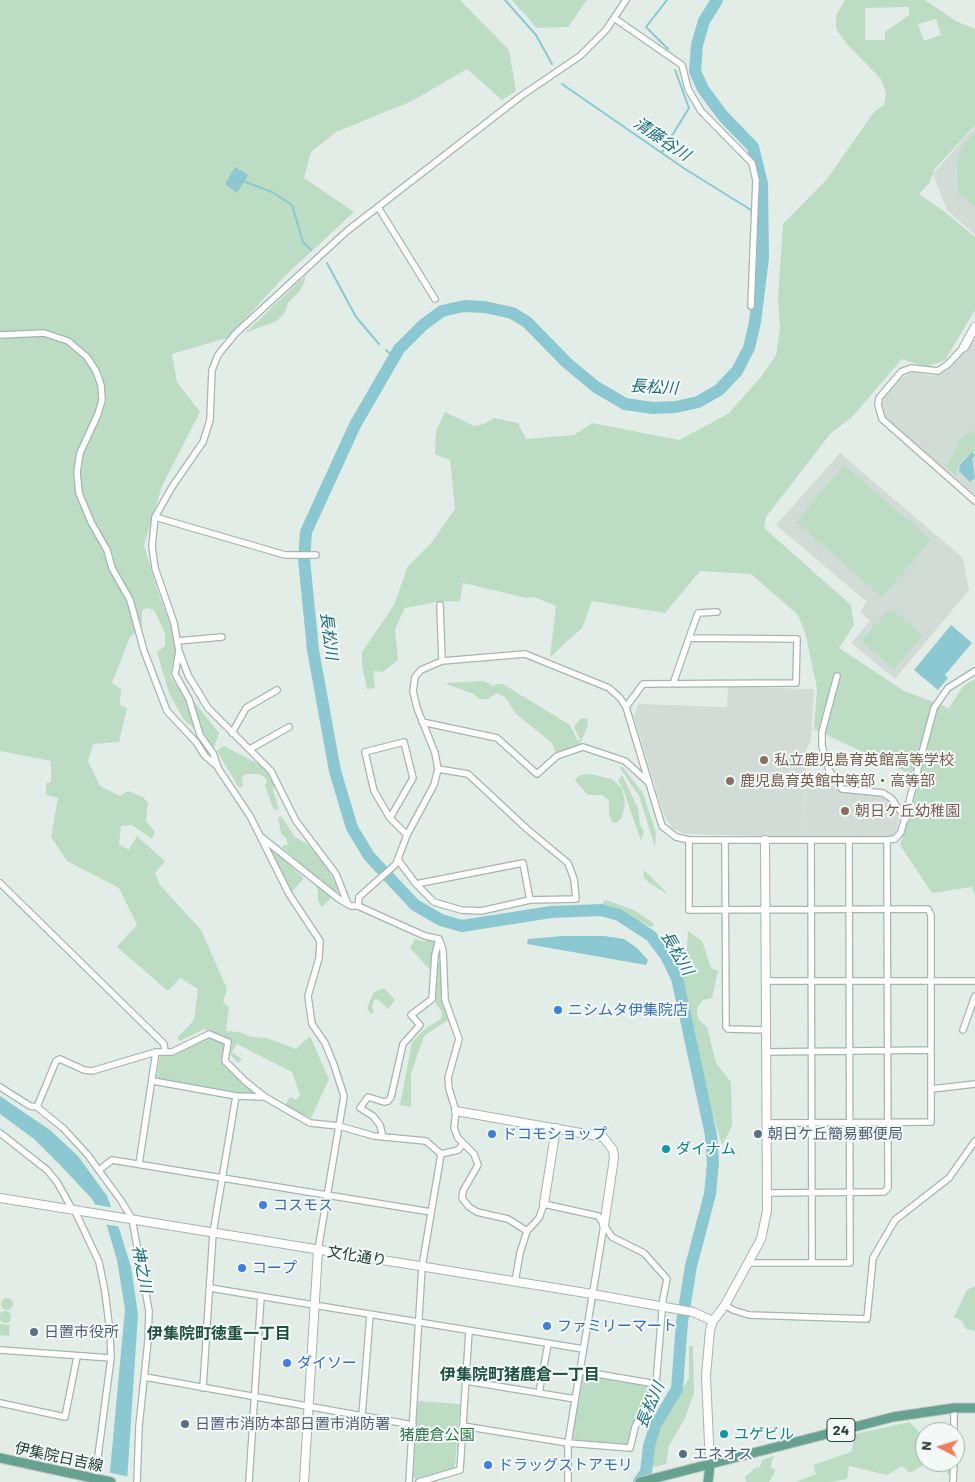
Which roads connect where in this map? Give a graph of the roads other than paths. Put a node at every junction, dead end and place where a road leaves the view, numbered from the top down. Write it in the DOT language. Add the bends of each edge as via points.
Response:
graph roads {
  1 [pos="626,0"];
  2 [pos="614,18"];
  3 [pos="378,207"];
  4 [pos="435,299"];
  5 [pos="751,306"];
  6 [pos="975,327"];
  7 [pos="0,335"];
  8 [pos="964,347"];
  9 [pos="975,501"];
  10 [pos="155,517"];
  11 [pos="314,555"];
  12 [pos="440,605"];
  13 [pos="717,612"];
  14 [pos="222,637"];
  15 [pos="689,638"];
  16 [pos="177,641"];
  17 [pos="179,652"];
  18 [pos="442,661"];
  19 [pos="975,671"];
  20 [pos="837,676"];
  21 [pos="673,684"];
  22 [pos="277,690"];
  23 [pos="626,707"];
  24 [pos="422,722"];
  25 [pos="289,727"];
  26 [pos="232,733"];
  27 [pos="250,749"];
  28 [pos="218,768"];
  29 [pos="438,769"];
  30 [pos="649,783"];
  31 [pos="390,818"];
  32 [pos="906,819"];
  33 [pos="257,834"];
  34 [pos="406,835"];
  35 [pos="689,840"];
  36 [pos="725,840"];
  37 [pos="765,840"];
  38 [pos="811,840"];
  39 [pos="849,840"];
  40 [pos="887,840"];
  41 [pos="397,862"];
  42 [pos="0,883"];
  43 [pos="416,884"];
  44 [pos="530,900"];
  45 [pos="347,902"];
  46 [pos="358,906"];
  47 [pos="726,910"];
  48 [pos="812,910"];
  49 [pos="849,910"];
  50 [pos="887,910"];
  51 [pos="766,911"];
  52 [pos="439,939"];
  53 [pos="766,981"];
  54 [pos="812,981"];
  55 [pos="849,981"];
  56 [pos="887,981"];
  57 [pos="931,981"];
  58 [pos="975,981"];
  59 [pos="975,996"];
  60 [pos="766,1030"];
  61 [pos="963,1030"];
  62 [pos="931,1050"];
  63 [pos="849,1051"];
  64 [pos="888,1051"];
  65 [pos="156,1052"];
  66 [pos="165,1052"];
  67 [pos="766,1052"];
  68 [pos="812,1052"];
  69 [pos="152,1082"];
  70 [pos="975,1084"];
  71 [pos="0,1087"];
  72 [pos="931,1089"];
  73 [pos="236,1096"];
  74 [pos="265,1097"];
  75 [pos="37,1106"];
  76 [pos="456,1111"];
  77 [pos="812,1122"];
  78 [pos="850,1122"];
  79 [pos="888,1122"];
  80 [pos="767,1123"];
  81 [pos="339,1126"];
  82 [pos="556,1128"];
  83 [pos="0,1133"];
  84 [pos="383,1138"];
  85 [pos="975,1141"];
  86 [pos="463,1144"];
  87 [pos="441,1154"];
  88 [pos="139,1164"];
  89 [pos="99,1170"];
  90 [pos="222,1178"];
  91 [pos="812,1192"];
  92 [pos="850,1192"];
  93 [pos="767,1193"];
  94 [pos="326,1195"];
  95 [pos="0,1198"];
  96 [pos="544,1204"];
  97 [pos="76,1210"];
  98 [pos="431,1212"];
  99 [pos="132,1219"];
  100 [pos="604,1225"];
  101 [pos="527,1230"];
  102 [pos="213,1233"];
  103 [pos="318,1250"];
  104 [pos="749,1263"];
  105 [pos="812,1263"];
  106 [pos="422,1267"];
  107 [pos="515,1282"];
  108 [pos="210,1288"];
  109 [pos="592,1294"];
  110 [pos="261,1296"];
  111 [pos="315,1305"];
  112 [pos="725,1305"];
  113 [pos="664,1307"];
  114 [pos="370,1315"];
  115 [pos="713,1321"];
  116 [pos="418,1322"];
  117 [pos="469,1331"];
  118 [pos="548,1344"];
  119 [pos="583,1349"];
  120 [pos="0,1350"];
  121 [pos="77,1357"];
  122 [pos="111,1358"];
  123 [pos="580,1370"];
  124 [pos="145,1378"];
  125 [pos="466,1381"];
  126 [pos="656,1384"];
  127 [pos="203,1388"];
  128 [pos="540,1393"];
  129 [pos="255,1398"];
  130 [pos="575,1399"];
  131 [pos="0,1403"];
  132 [pos="308,1407"];
  133 [pos="954,1408"];
  134 [pos="975,1408"];
  135 [pos="362,1416"];
  136 [pos="954,1422"];
  137 [pos="412,1425"];
  138 [pos="463,1426"];
  139 [pos="568,1443"];
  140 [pos="0,1458"];
  141 [pos="710,1465"];
  142 [pos="93,1479"];
  143 [pos="644,1481"];
  144 [pos="111,1482"];
  145 [pos="137,1482"];
  146 [pos="249,1482"];
  147 [pos="304,1482"];
  148 [pos="409,1482"];
  149 [pos="419,1482"];
  150 [pos="568,1482"];
  151 [pos="708,1482"];
  1 -- 2 [label="street"];
  2 -- 3 [label="street" via="580,56 521,96"];
  2 -- 5 [label="street" via="682,65 688,89 701,111 752,164 756,180"];
  3 -- 4 [label="street"];
  3 -- 10 [label="street" via="269,300 218,354 212,370 210,420 203,442"];
  6 -- 8 [label="street"];
  7 -- 28 [label="street" via="44,333 68,341 87,357 96,371 102,400 80,453 77,472 79,493 130,600 144,651 167,711"];
  8 -- 9 [label="street" via="938,371 910,368 901,372 879,398 878,406 882,419"];
  10 -- 11 [label="street" via="288,555"];
  10 -- 16 [label="street" via="152,546 155,568"];
  12 -- 18 [label="street"];
  13 -- 15 [label="street" via="698,613"];
  14 -- 16 [label="street"];
  15 -- 21 [label="street"];
  15 -- 21 [label="street" via="798,639 796,683"];
  16 -- 17 [label="street"];
  17 -- 26 [label="street" via="188,676 208,708"];
  17 -- 28 [label="street" via="175,674 189,699 200,736 213,753"];
  18 -- 23 [label="street" via="526,654 609,688"];
  18 -- 24 [label="street" via="421,670 415,677 414,700"];
  19 -- 32 [label="street" via="948,688 934,708"];
  20 -- 32 [label="street" via="822,732 822,746 829,770 842,789 883,793 892,799"];
  21 -- 23 [label="street" via="643,684"];
  22 -- 26 [label="street" via="246,708"];
  23 -- 30 [label="street"];
  24 -- 29 [label="street"];
  24 -- 30 [label="street" via="497,738 537,774 557,756 583,747 625,761"];
  25 -- 27 [label="street"];
  26 -- 27 [label="street"];
  27 -- 45 [label="street" via="271,771 296,821 336,874"];
  28 -- 33 [label="street" via="250,816"];
  29 -- 34 [label="street" via="434,785"];
  29 -- 44 [label="street" via="468,774 568,863 576,899"];
  30 -- 35 [label="street" via="662,826"];
  31 -- 31 [label="street" via="374,791 365,752 404,742 413,778"];
  31 -- 34 [label="street"];
  32 -- 40 [label="street" via="896,839"];
  33 -- 45 [label="street"];
  33 -- 81 [label="street" via="289,894 320,941 319,958 308,996 312,1024 324,1043 342,1090 344,1105"];
  34 -- 41 [label="street"];
  35 -- 36 [label="street"];
  35 -- 47 [label="street" via="689,910"];
  36 -- 37 [label="street"];
  36 -- 47 [label="street"];
  37 -- 38 [label="street"];
  37 -- 51 [label="street"];
  38 -- 39 [label="street"];
  38 -- 48 [label="street"];
  39 -- 40 [label="street"];
  39 -- 49 [label="street"];
  40 -- 50 [label="street"];
  41 -- 43 [label="street"];
  41 -- 46 [label="street" via="359,896"];
  42 -- 66 [label="street" via="164,1044"];
  43 -- 44 [label="street" via="434,902 461,910 481,911"];
  43 -- 44 [label="street" via="523,863"];
  45 -- 46 [label="street"];
  46 -- 52 [label="street" via="425,936"];
  47 -- 51 [label="street"];
  47 -- 60 [label="street" via="726,1027"];
  48 -- 49 [label="street"];
  48 -- 51 [label="street"];
  48 -- 54 [label="street"];
  49 -- 50 [label="street"];
  49 -- 55 [label="street"];
  50 -- 56 [label="street"];
  50 -- 57 [label="street" via="928,909 931,915"];
  51 -- 53 [label="street"];
  52 -- 76 [label="street" via="443,950 445,1000 459,1039 448,1078"];
  52 -- 84 [label="street" via="432,999 411,1015 420,1025 403,1044 392,1097 384,1102 368,1097 360,1108 380,1125"];
  53 -- 54 [label="street"];
  53 -- 60 [label="street"];
  54 -- 55 [label="street"];
  54 -- 68 [label="street"];
  55 -- 56 [label="street"];
  55 -- 63 [label="street"];
  56 -- 57 [label="street"];
  56 -- 64 [label="street"];
  57 -- 58 [label="street"];
  57 -- 62 [label="street"];
  59 -- 61 [label="street"];
  60 -- 67 [label="street"];
  62 -- 64 [label="street"];
  62 -- 72 [label="street"];
  63 -- 64 [label="street"];
  63 -- 68 [label="street"];
  63 -- 78 [label="street"];
  64 -- 79 [label="street"];
  65 -- 66 [label="street"];
  65 -- 69 [label="street"];
  65 -- 75 [label="street" via="92,1071 60,1059 56,1061"];
  66 -- 74 [label="street" via="172,1052 209,1034 228,1042 225,1061"];
  67 -- 68 [label="street"];
  67 -- 80 [label="street"];
  68 -- 77 [label="street"];
  69 -- 73 [label="street"];
  69 -- 88 [label="street"];
  70 -- 72 [label="street"];
  71 -- 75 [label="street" via="30,1106"];
  72 -- 79 [label="street" via="931,1122"];
  73 -- 74 [label="street"];
  73 -- 90 [label="street"];
  74 -- 81 [label="street" via="301,1120"];
  75 -- 89 [label="street" via="63,1128"];
  76 -- 82 [label="street"];
  76 -- 86 [label="street" via="454,1128"];
  77 -- 78 [label="street"];
  77 -- 80 [label="street"];
  77 -- 91 [label="street"];
  78 -- 79 [label="street"];
  78 -- 92 [label="street"];
  79 -- 92 [label="street" via="888,1188 884,1192"];
  80 -- 93 [label="street"];
  81 -- 84 [label="street"];
  81 -- 94 [label="street"];
  82 -- 96 [label="street"];
  82 -- 100 [label="street" via="598,1135 609,1142 613,1150"];
  83 -- 97 [label="street" via="47,1170"];
  84 -- 87 [label="street" via="426,1141"];
  85 -- 112 [label="street" via="949,1178 896,1220 873,1258 867,1319 749,1315"];
  86 -- 87 [label="street" via="458,1150"];
  86 -- 101 [label="street" via="474,1154 478,1164 463,1191 464,1201 481,1214 508,1219"];
  87 -- 98 [label="street"];
  88 -- 89 [label="street" via="112,1160"];
  88 -- 90 [label="street"];
  89 -- 99 [label="street"];
  90 -- 94 [label="street"];
  90 -- 102 [label="street"];
  91 -- 92 [label="street"];
  91 -- 93 [label="street"];
  91 -- 105 [label="street"];
  92 -- 105 [label="street" via="850,1263"];
  93 -- 104 [label="street" via="764,1229"];
  94 -- 98 [label="street"];
  94 -- 103 [label="street"];
  95 -- 97 [label="street, 文化通り"];
  96 -- 100 [label="street" via="598,1216"];
  96 -- 101 [label="street" via="539,1218"];
  97 -- 99 [label="street, 文化通り"];
  97 -- 122 [label="street" via="99,1262 106,1292"];
  98 -- 106 [label="street"];
  99 -- 102 [label="street, 文化通り"];
  99 -- 124 [label="street" via="148,1311"];
  100 -- 109 [label="street"];
  100 -- 113 [label="street" via="612,1237 644,1253 667,1279"];
  101 -- 107 [label="street"];
  102 -- 103 [label="street, 文化通り"];
  102 -- 108 [label="street"];
  103 -- 106 [label="street, 文化通り"];
  103 -- 111 [label="street"];
  104 -- 105 [label="street"];
  104 -- 112 [label="street"];
  106 -- 107 [label="street, 文化通り"];
  106 -- 116 [label="street"];
  107 -- 109 [label="street, 文化通り"];
  108 -- 110 [label="street"];
  108 -- 127 [label="street"];
  109 -- 113 [label="street, 文化通り"];
  109 -- 119 [label="street"];
  110 -- 111 [label="street"];
  110 -- 129 [label="street"];
  111 -- 114 [label="street"];
  111 -- 132 [label="street"];
  112 -- 115 [label="street"];
  113 -- 115 [label="street, 文化通り" via="692,1312"];
  113 -- 126 [label="street"];
  114 -- 116 [label="street"];
  114 -- 135 [label="street"];
  115 -- 141 [label="street" via="706,1376"];
  116 -- 117 [label="street"];
  116 -- 137 [label="street"];
  117 -- 118 [label="street"];
  117 -- 125 [label="street"];
  118 -- 119 [label="street"];
  118 -- 128 [label="street"];
  119 -- 123 [label="street"];
  120 -- 121 [label="street"];
  121 -- 122 [label="street"];
  121 -- 131 [label="street" via="65,1417"];
  122 -- 142 [label="street"];
  123 -- 126 [label="street"];
  123 -- 130 [label="street"];
  124 -- 127 [label="street"];
  124 -- 145 [label="street"];
  125 -- 128 [label="street"];
  125 -- 138 [label="street"];
  126 -- 139 [label="street" via="635,1427 630,1448"];
  127 -- 129 [label="street"];
  128 -- 130 [label="street"];
  129 -- 132 [label="street"];
  129 -- 146 [label="street"];
  130 -- 139 [label="street"];
  132 -- 135 [label="street"];
  132 -- 147 [label="street"];
  133 -- 134 [label="main road, 24"];
  133 -- 136 [label="street"];
  133 -- 141 [label="main road, 24" via="893,1417"];
  135 -- 137 [label="street"];
  137 -- 148 [label="street"];
  138 -- 139 [label="street"];
  138 -- 149 [label="street" via="460,1470"];
  139 -- 150 [label="street"];
  140 -- 142 [label="main road, 伊集院日吉線"];
  141 -- 143 [label="main road"];
  141 -- 151 [label="main road"];
  142 -- 144 [label="main road, 伊集院日吉線"];
}
